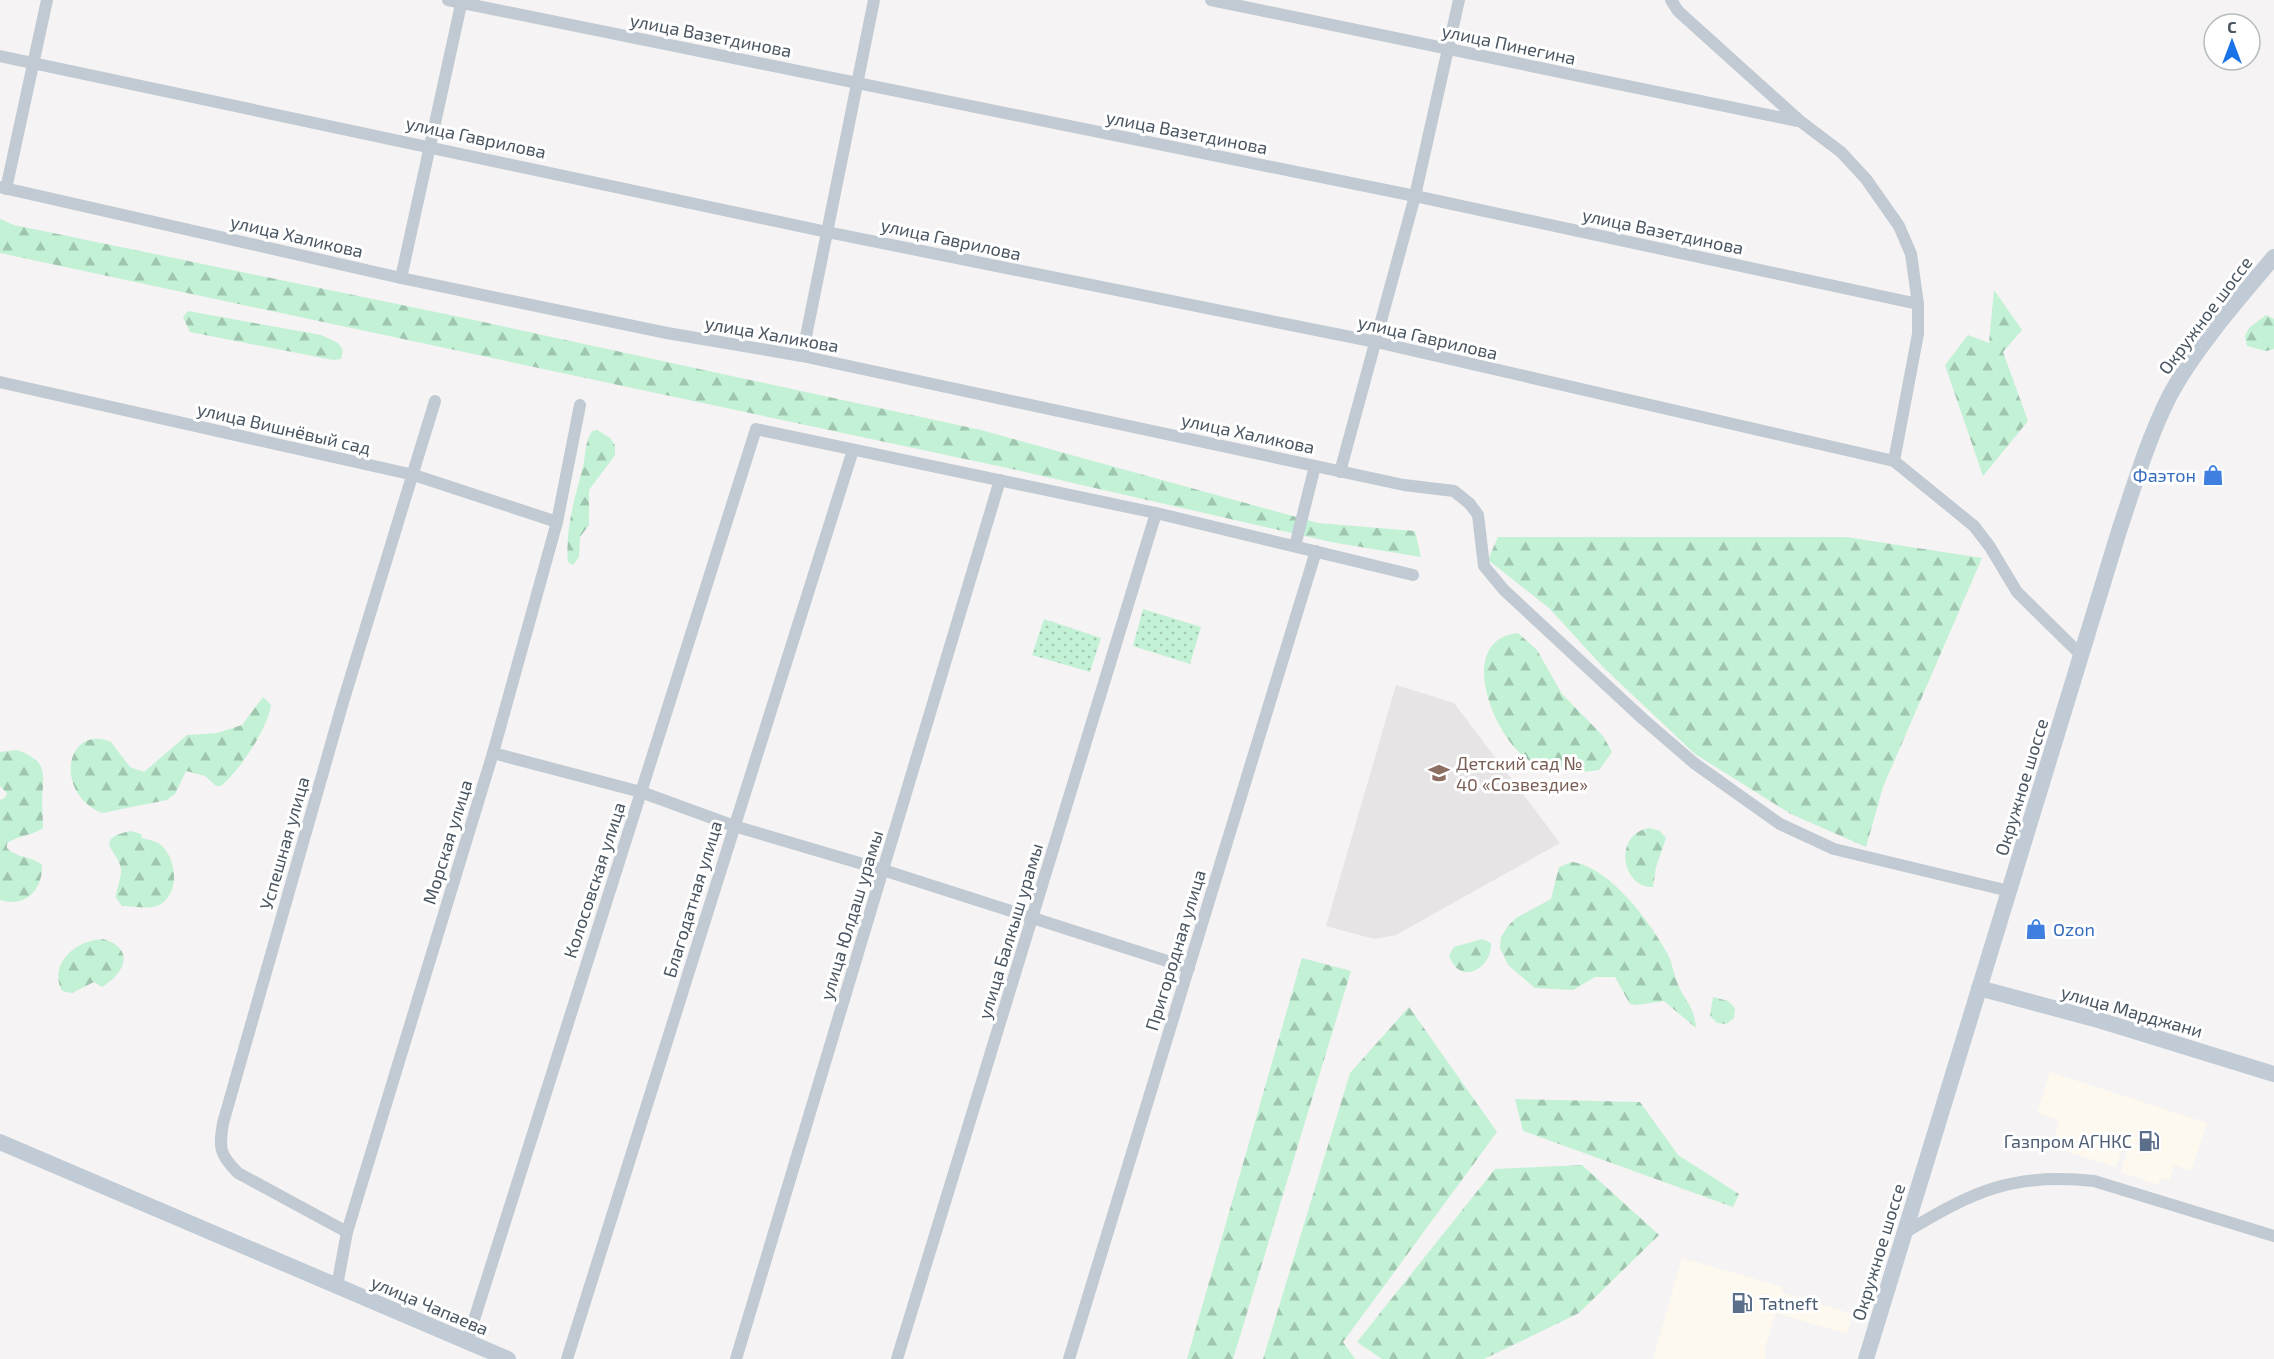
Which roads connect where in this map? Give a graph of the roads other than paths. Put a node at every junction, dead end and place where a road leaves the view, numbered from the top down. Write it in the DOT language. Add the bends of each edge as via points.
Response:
graph roads {
  1 [pos="47,0"];
  2 [pos="448,0"];
  3 [pos="873,0"];
  4 [pos="1211,0"];
  5 [pos="1459,0"];
  6 [pos="1671,0"];
  7 [pos="462,2"];
  8 [pos="1449,50"];
  9 [pos="0,56"];
  10 [pos="34,63"];
  11 [pos="857,83"];
  12 [pos="1800,121"];
  13 [pos="429,146"];
  14 [pos="3,188"];
  15 [pos="1415,196"];
  16 [pos="827,232"];
  17 [pos="2274,257"];
  18 [pos="401,278"];
  19 [pos="1918,304"];
  20 [pos="1376,342"];
  21 [pos="802,356"];
  22 [pos="0,382"];
  23 [pos="435,401"];
  24 [pos="580,405"];
  25 [pos="853,450"];
  26 [pos="1894,461"];
  27 [pos="1315,466"];
  28 [pos="1340,472"];
  29 [pos="414,475"];
  30 [pos="1000,480"];
  31 [pos="1156,513"];
  32 [pos="557,522"];
  33 [pos="1295,546"];
  34 [pos="1316,552"];
  35 [pos="1413,575"];
  36 [pos="2081,655"];
  37 [pos="493,753"];
  38 [pos="641,792"];
  39 [pos="734,826"];
  40 [pos="883,870"];
  41 [pos="2009,891"];
  42 [pos="1034,917"];
  43 [pos="1189,968"];
  44 [pos="1979,987"];
  45 [pos="2274,1074"];
  46 [pos="0,1142"];
  47 [pos="347,1232"];
  48 [pos="1904,1233"];
  49 [pos="2274,1236"];
  50 [pos="337,1286"];
  51 [pos="467,1342"];
  52 [pos="508,1359"];
  53 [pos="567,1359"];
  54 [pos="736,1359"];
  55 [pos="897,1359"];
  56 [pos="1069,1359"];
  57 [pos="1866,1359"];
  1 -- 10 [label="street"];
  2 -- 7 [label="street, улица Вазетдинова"];
  3 -- 11 [label="street"];
  4 -- 8 [label="street, улица Пинегина"];
  5 -- 8 [label="street"];
  6 -- 12 [label="street" via="1677,11"];
  7 -- 11 [label="street, улица Вазетдинова"];
  7 -- 13 [label="street"];
  8 -- 12 [label="street, улица Пинегина"];
  8 -- 15 [label="street"];
  9 -- 10 [label="street, улица Гаврилова"];
  10 -- 13 [label="street, улица Гаврилова"];
  10 -- 14 [label="street"];
  11 -- 15 [label="street, улица Вазетдинова"];
  11 -- 16 [label="street"];
  12 -- 19 [label="street" via="1841,152 1866,179 1899,226 1911,254"];
  13 -- 16 [label="street, улица Гаврилова"];
  13 -- 18 [label="street"];
  14 -- 18 [label="street, улица Халикова"];
  15 -- 19 [label="street, улица Вазетдинова"];
  15 -- 20 [label="street"];
  16 -- 20 [label="street, улица Гаврилова"];
  16 -- 21 [label="street"];
  17 -- 36 [label="street, Окружное шоссе" via="2202,348 2170,396 2140,469"];
  18 -- 21 [label="street, улица Халикова" via="667,333"];
  19 -- 26 [label="street" via="1918,334"];
  20 -- 26 [label="street, улица Гаврилова"];
  20 -- 28 [label="street"];
  21 -- 27 [label="street, улица Халикова"];
  22 -- 29 [label="street, улица Вишнёвый сад"];
  23 -- 29 [label="street, Успешная улица"];
  24 -- 32 [label="street, Морская улица"];
  25 -- 30 [label="street"];
  25 -- 38 [label="street, Колосовская улица" via="756,429"];
  25 -- 39 [label="street, Благодатная улица"];
  26 -- 36 [label="street" via="1974,526 2017,592"];
  27 -- 28 [label="street, улица Халикова"];
  27 -- 33 [label="street"];
  28 -- 41 [label="street, улица Халикова" via="1454,490 1462,495 1478,515 1484,566 1504,590 1694,763 1780,824 1834,849"];
  29 -- 32 [label="street, улица Вишнёвый сад"];
  29 -- 47 [label="street, Успешная улица" via="343,702 220,1145 224,1159 238,1173"];
  30 -- 31 [label="street"];
  30 -- 40 [label="street, улица Юлдаш урамы"];
  31 -- 33 [label="street"];
  31 -- 42 [label="street, улица Балкыш урамы"];
  32 -- 37 [label="street, Морская улица"];
  33 -- 34 [label="street"];
  34 -- 35 [label="street"];
  34 -- 43 [label="street, Пригородная улица"];
  36 -- 41 [label="street, Окружное шоссе"];
  37 -- 38 [label="street"];
  37 -- 47 [label="street, Морская улица"];
  38 -- 39 [label="street"];
  38 -- 51 [label="street, Колосовская улица"];
  39 -- 40 [label="street"];
  39 -- 53 [label="street, Благодатная улица"];
  40 -- 42 [label="street"];
  40 -- 54 [label="street, улица Юлдаш урамы"];
  41 -- 44 [label="street, Окружное шоссе"];
  42 -- 43 [label="street"];
  42 -- 55 [label="street, улица Балкыш урамы"];
  43 -- 56 [label="street, Пригородная улица"];
  44 -- 45 [label="street, улица Марджани"];
  44 -- 48 [label="street, Окружное шоссе"];
  46 -- 50 [label="street, улица Чапаева"];
  47 -- 50 [label="street, Морская улица"];
  48 -- 49 [label="street" via="1970,1196 2003,1184 2064,1178 2094,1181"];
  48 -- 57 [label="street, Окружное шоссе"];
  50 -- 51 [label="street, улица Чапаева"];
  51 -- 52 [label="street, улица Чапаева"];
}
